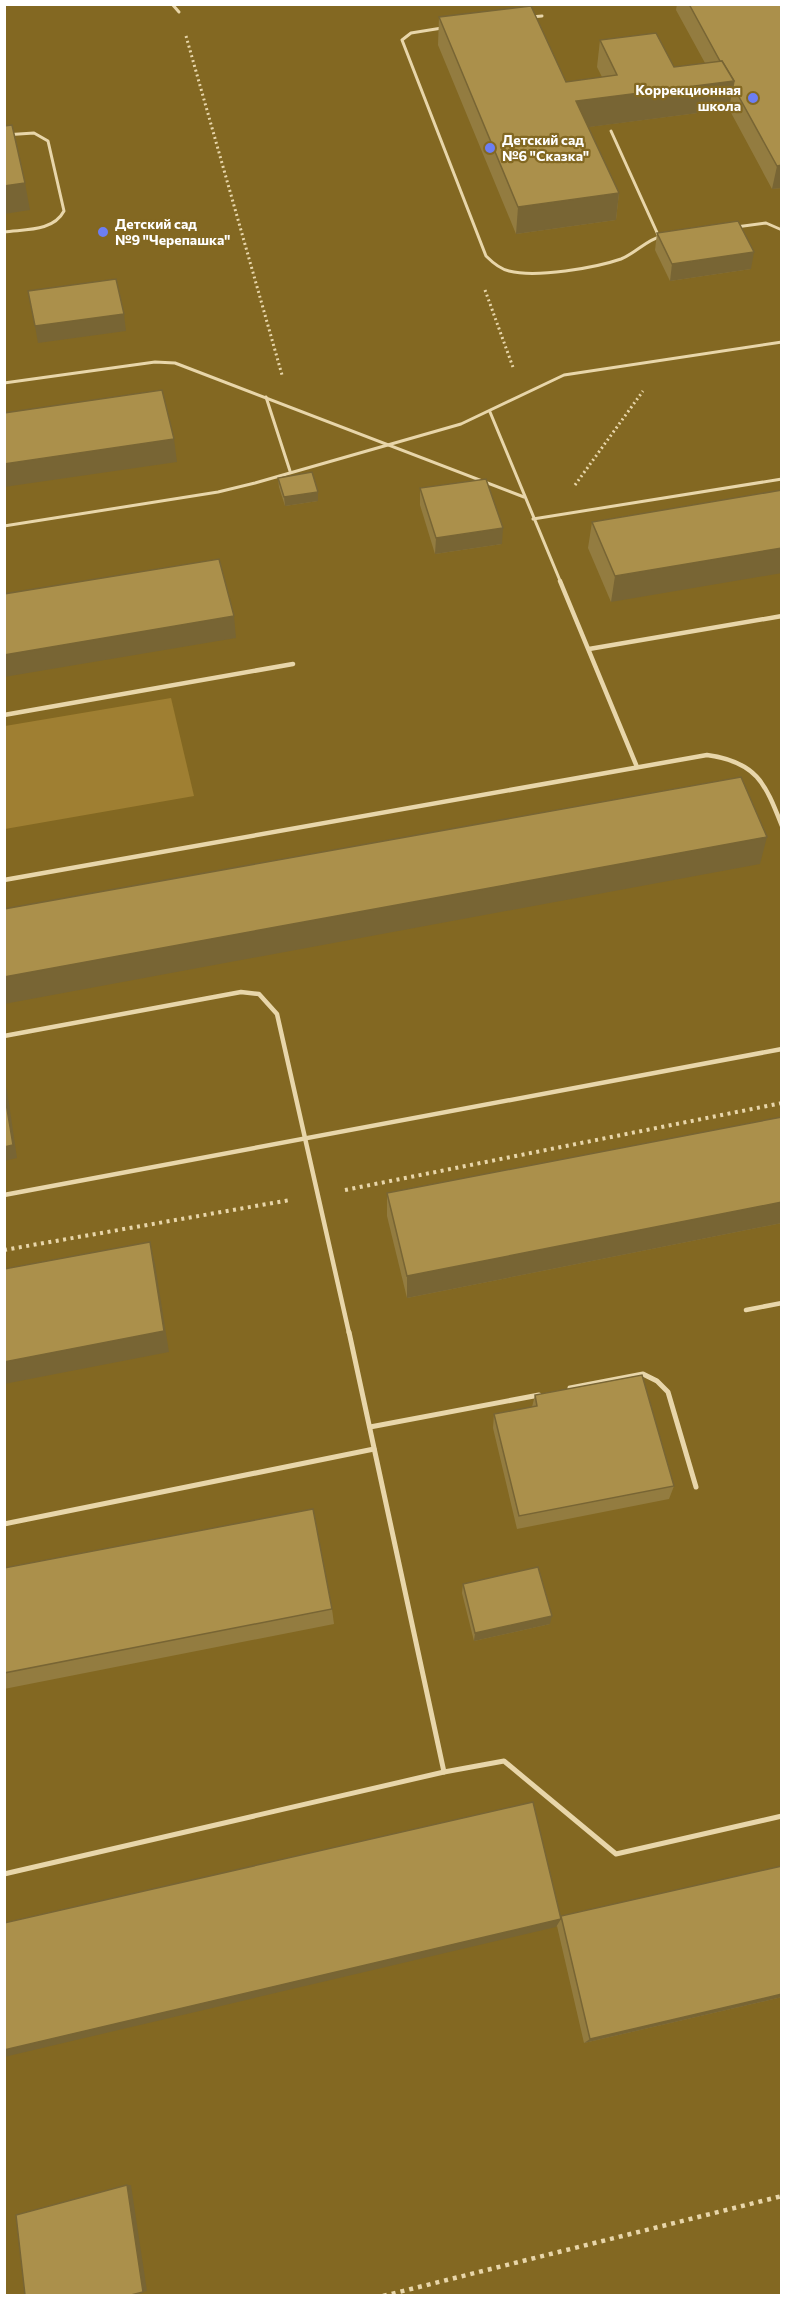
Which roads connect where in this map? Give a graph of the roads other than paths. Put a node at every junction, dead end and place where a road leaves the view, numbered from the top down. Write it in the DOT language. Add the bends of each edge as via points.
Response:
graph roads {
  1 [pos="172,4"];
  2 [pos="179,12"];
  3 [pos="542,16"];
  4 [pos="530,17"];
  5 [pos="447,28"];
  6 [pos="611,130"];
  7 [pos="4,135"];
  8 [pos="734,227"];
  9 [pos="782,230"];
  10 [pos="4,232"];
  11 [pos="670,235"];
  12 [pos="659,237"];
  13 [pos="782,342"];
  14 [pos="4,383"];
  15 [pos="266,397"];
  16 [pos="490,412"];
  17 [pos="390,444"];
  18 [pos="290,471"];
  19 [pos="782,479"];
  20 [pos="524,497"];
  21 [pos="533,519"];
  22 [pos="4,525"];
  23 [pos="782,616"];
  24 [pos="589,649"];
  25 [pos="293,664"];
  26 [pos="4,715"];
  27 [pos="637,767"];
  28 [pos="782,826"];
  29 [pos="4,880"];
  30 [pos="4,1036"];
  31 [pos="782,1049"];
  32 [pos="307,1138"];
  33 [pos="4,1195"];
  34 [pos="782,1303"];
  35 [pos="746,1310"];
  36 [pos="563,1390"];
  37 [pos="552,1392"];
  38 [pos="370,1427"];
  39 [pos="374,1449"];
  40 [pos="696,1487"];
  41 [pos="4,1524"];
  42 [pos="444,1772"];
  43 [pos="782,1816"];
  44 [pos="4,1874"];
  1 -- 2 [label="lane"];
  3 -- 4 [label="lane"];
  5 -- 12 [label="lane" via="411,33 402,40 486,256 502,269 521,273 613,261 628,256 645,240"];
  6 -- 12 [label="lane"];
  7 -- 10 [label="lane" via="34,133 48,141 64,211 57,222"];
  8 -- 9 [label="lane" via="767,223"];
  11 -- 12 [label="lane"];
  13 -- 16 [label="lane" via="564,375"];
  14 -- 15 [label="lane" via="165,363 197,370"];
  15 -- 17 [label="lane"];
  15 -- 18 [label="lane"];
  16 -- 17 [label="lane"];
  16 -- 20 [label="lane"];
  17 -- 18 [label="lane"];
  17 -- 20 [label="lane"];
  18 -- 22 [label="lane" via="218,492"];
  19 -- 21 [label="lane"];
  20 -- 21 [label="lane"];
  21 -- 24 [label="lane"];
  23 -- 24 [label="lane"];
  24 -- 27 [label="lane"];
  25 -- 26 [label="lane"];
  27 -- 28 [label="lane" via="706,755 730,757 752,770 766,786"];
  27 -- 29 [label="lane"];
  30 -- 32 [label="lane" via="241,992 259,994 277,1014"];
  31 -- 32 [label="lane"];
  32 -- 33 [label="lane"];
  32 -- 38 [label="lane"];
  34 -- 35 [label="lane"];
  36 -- 40 [label="lane" via="643,1374 654,1378 668,1392"];
  37 -- 38 [label="lane"];
  38 -- 39 [label="lane"];
  39 -- 41 [label="lane"];
  39 -- 42 [label="lane"];
  42 -- 43 [label="lane" via="504,1761 616,1854"];
  42 -- 44 [label="lane"];
}
